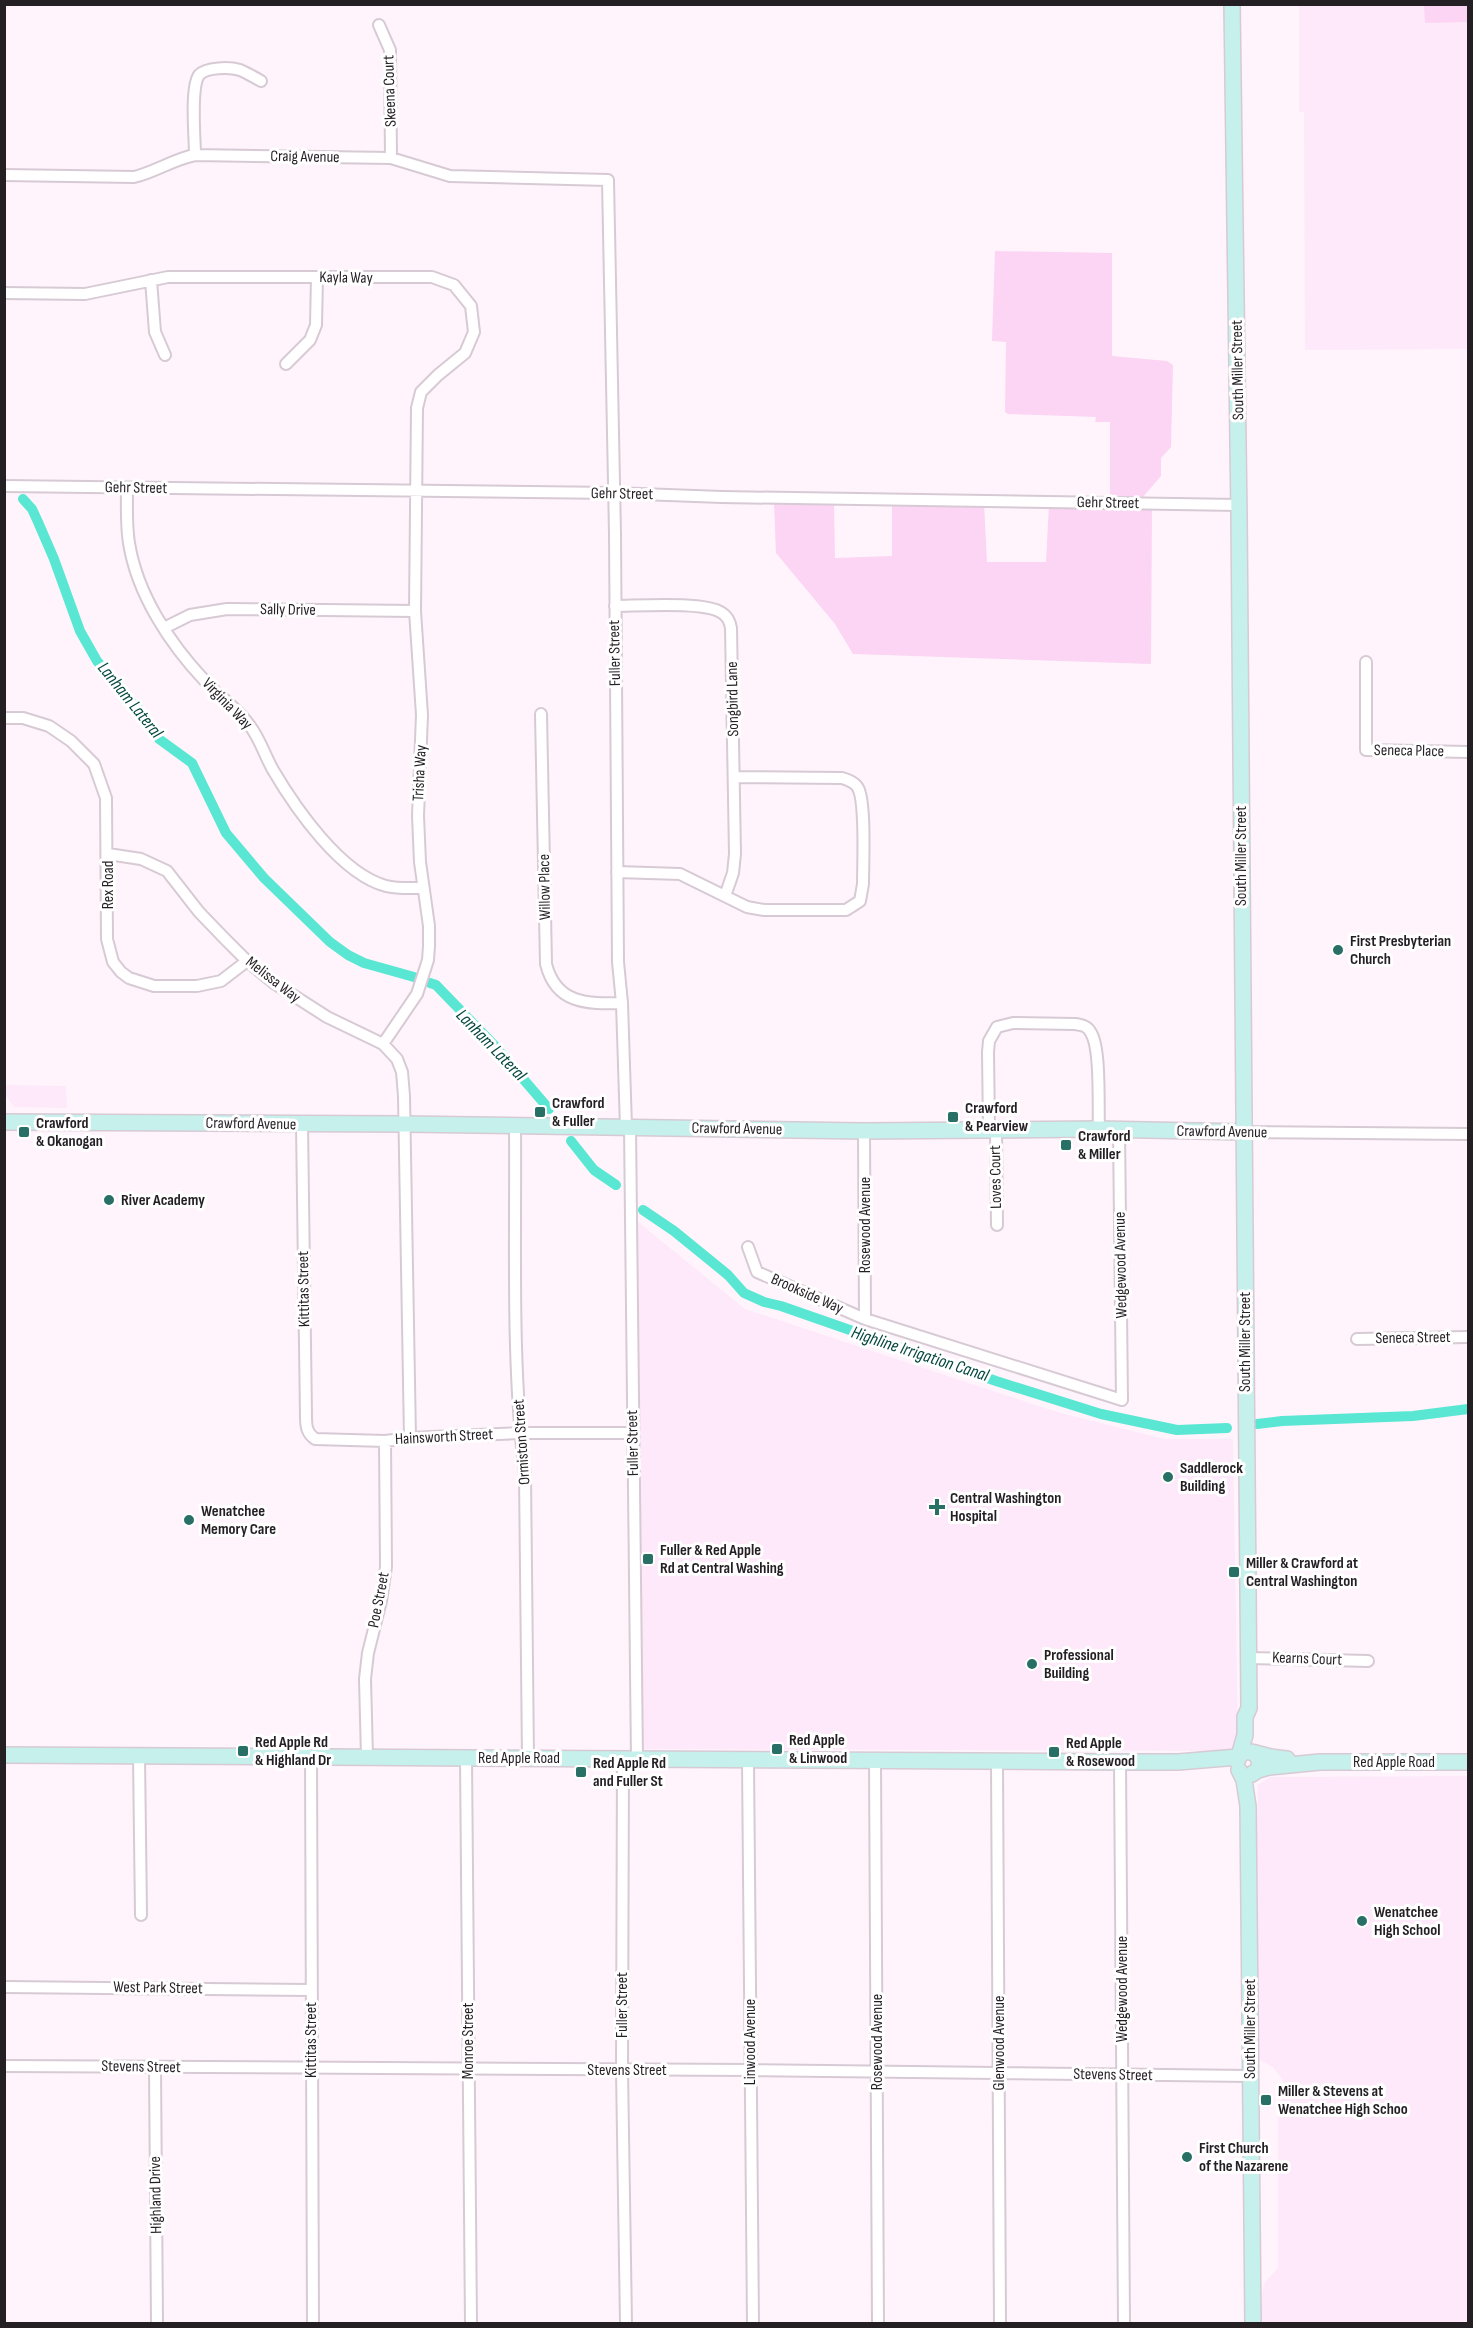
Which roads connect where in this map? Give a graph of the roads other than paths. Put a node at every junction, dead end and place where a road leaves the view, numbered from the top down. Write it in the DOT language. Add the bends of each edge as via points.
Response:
graph roads {
  1 [pos="1232,4"];
  2 [pos="379,25"];
  3 [pos="261,81"];
  4 [pos="195,155"];
  5 [pos="392,158"];
  6 [pos="4,176"];
  7 [pos="608,180"];
  8 [pos="317,277"];
  9 [pos="151,280"];
  10 [pos="4,293"];
  11 [pos="165,355"];
  12 [pos="286,364"];
  13 [pos="4,486"];
  14 [pos="127,488"];
  15 [pos="416,490"];
  16 [pos="614,493"];
  17 [pos="1239,505"];
  18 [pos="615,606"];
  19 [pos="415,611"];
  20 [pos="164,628"];
  21 [pos="1366,662"];
  22 [pos="541,714"];
  23 [pos="4,718"];
  24 [pos="1468,752"];
  25 [pos="734,777"];
  26 [pos="108,854"];
  27 [pos="617,873"];
  28 [pos="423,888"];
  29 [pos="725,896"];
  30 [pos="247,961"];
  31 [pos="622,1004"];
  32 [pos="384,1044"];
  33 [pos="4,1122"];
  34 [pos="302,1124"];
  35 [pos="405,1124"];
  36 [pos="515,1125"];
  37 [pos="628,1127"];
  38 [pos="1099,1129"];
  39 [pos="992,1130"];
  40 [pos="1119,1130"];
  41 [pos="864,1131"];
  42 [pos="1244,1132"];
  43 [pos="1468,1134"];
  44 [pos="997,1225"];
  45 [pos="748,1247"];
  46 [pos="865,1319"];
  47 [pos="1468,1337"];
  48 [pos="1357,1339"];
  49 [pos="1122,1400"];
  50 [pos="520,1433"];
  51 [pos="633,1433"];
  52 [pos="410,1438"];
  53 [pos="328,1439"];
  54 [pos="385,1441"];
  55 [pos="1247,1658"];
  56 [pos="1368,1661"];
  57 [pos="1248,1708"];
  58 [pos="1256,1753"];
  59 [pos="4,1755"];
  60 [pos="139,1756"];
  61 [pos="311,1757"];
  62 [pos="367,1757"];
  63 [pos="466,1758"];
  64 [pos="528,1758"];
  65 [pos="630,1759"];
  66 [pos="748,1760"];
  67 [pos="875,1761"];
  68 [pos="997,1762"];
  69 [pos="1120,1762"];
  70 [pos="1320,1762"];
  71 [pos="1468,1762"];
  72 [pos="1239,1763"];
  73 [pos="1258,1770"];
  74 [pos="1248,1806"];
  75 [pos="141,1915"];
  76 [pos="4,1987"];
  77 [pos="311,1990"];
  78 [pos="4,2066"];
  79 [pos="155,2067"];
  80 [pos="311,2068"];
  81 [pos="468,2069"];
  82 [pos="622,2070"];
  83 [pos="750,2070"];
  84 [pos="877,2072"];
  85 [pos="999,2073"];
  86 [pos="1122,2075"];
  87 [pos="1250,2076"];
  88 [pos="157,2324"];
  89 [pos="313,2324"];
  90 [pos="471,2324"];
  91 [pos="626,2324"];
  92 [pos="753,2324"];
  93 [pos="878,2324"];
  94 [pos="1000,2324"];
  95 [pos="1124,2324"];
  96 [pos="1253,2324"];
  1 -- 17 [label="street, South Miller Street"];
  2 -- 5 [label="street, Skeena Court" via="390,50"];
  3 -- 4 [label="street" via="238,69 209,69 200,75 195,95"];
  4 -- 5 [label="street, Craig Avenue"];
  4 -- 6 [label="street, Craig Avenue" via="135,177"];
  5 -- 7 [label="street, Craig Avenue" via="450,176"];
  7 -- 16 [label="street, Fuller Street"];
  8 -- 9 [label="street, Kayla Way"];
  8 -- 12 [label="street" via="316,325 310,340"];
  8 -- 15 [label="street, Kayla Way" via="432,278 454,285 471,306 474,332 465,353 421,392 417,408"];
  9 -- 10 [label="street, Kayla Way" via="85,294"];
  9 -- 11 [label="street" via="155,332"];
  13 -- 14 [label="street, Gehr Street"];
  14 -- 15 [label="street, Gehr Street"];
  14 -- 20 [label="street, Virginia Way" via="132,555 142,589"];
  15 -- 16 [label="street, Gehr Street"];
  15 -- 19 [label="street, Trisha Way"];
  16 -- 17 [label="street, Gehr Street"];
  16 -- 18 [label="street, Fuller Street"];
  17 -- 42 [label="street, South Miller Street"];
  18 -- 25 [label="street, Songbird Lane" via="703,607 721,612 729,621"];
  18 -- 27 [label="street, Fuller Street"];
  19 -- 20 [label="street, Sally Drive" via="227,609 190,615"];
  19 -- 28 [label="street, Trisha Way" via="422,715 418,781"];
  20 -- 28 [label="street, Virginia Way" via="199,675 255,732 282,785 332,850 379,884"];
  21 -- 24 [label="street, Seneca Place" via="1366,750"];
  22 -- 31 [label="street, Willow Place" via="548,972 555,985 577,1001"];
  23 -- 26 [label="street, Rex Road" via="23,718 49,726 94,764 106,798"];
  25 -- 29 [label="street, Songbird Lane" via="734,865"];
  25 -- 29 [label="street" via="842,778 855,784 861,803 863,884 860,901 846,910 754,909"];
  26 -- 30 [label="street, Melissa Way" via="141,858 166,871"];
  26 -- 30 [label="street, Rex Road" via="109,951 113,962 129,978 154,986 197,986 221,981"];
  27 -- 29 [label="street" via="680,874"];
  27 -- 31 [label="street, Fuller Street"];
  28 -- 32 [label="street, Trisha Way" via="429,926 428,960 417,994"];
  30 -- 32 [label="street, Melissa Way" via="304,1004"];
  31 -- 37 [label="street, Fuller Street"];
  32 -- 35 [label="street, Melissa Way" via="402,1072"];
  33 -- 34 [label="street, Crawford Avenue"];
  34 -- 35 [label="street, Crawford Avenue"];
  34 -- 53 [label="street, Kittitas Street" via="306,1426 311,1436"];
  35 -- 36 [label="street, Crawford Avenue"];
  35 -- 52 [label="street"];
  36 -- 37 [label="street, Crawford Avenue"];
  36 -- 50 [label="street, Ormiston Street"];
  37 -- 41 [label="street, Crawford Avenue"];
  37 -- 51 [label="street, Fuller Street"];
  38 -- 39 [label="street, Crawford Avenue"];
  38 -- 39 [label="street, Loves Court" via="1096,1051 1090,1030 1075,1024 1013,1023 997,1027 989,1041"];
  38 -- 40 [label="street, Crawford Avenue"];
  39 -- 41 [label="street, Crawford Avenue"];
  39 -- 44 [label="street, Loves Court"];
  40 -- 42 [label="street, Crawford Avenue"];
  40 -- 49 [label="street, Wedgewood Avenue"];
  41 -- 46 [label="street, Rosewood Avenue"];
  42 -- 43 [label="street, Crawford Avenue"];
  42 -- 55 [label="street, South Miller Street"];
  45 -- 46 [label="street, Brookside Way" via="757,1272"];
  46 -- 49 [label="street, Brookside Way"];
  47 -- 48 [label="street, Seneca Street"];
  50 -- 51 [label="street, Hainsworth Street"];
  50 -- 52 [label="street, Hainsworth Street"];
  50 -- 64 [label="street, Ormiston Street" via="525,1487"];
  51 -- 65 [label="street, Fuller Street"];
  52 -- 54 [label="street, Hainsworth Street"];
  53 -- 54 [label="street, Hainsworth Street"];
  54 -- 62 [label="street, Poe Street" via="386,1567 365,1679"];
  55 -- 56 [label="street, Kearns Court"];
  55 -- 57 [label="street, South Miller Street"];
  57 -- 58 [label="street, South Miller Street" via="1253,1716"];
  57 -- 72 [label="street, South Miller Street"];
  58 -- 70 [label="street, Red Apple Road"];
  58 -- 72 [label="street" via="1248,1750"];
  58 -- 73 [label="street" via="1260,1760"];
  59 -- 60 [label="street, Red Apple Road"];
  60 -- 61 [label="street, Red Apple Road"];
  60 -- 75 [label="street"];
  61 -- 62 [label="street, Red Apple Road"];
  61 -- 77 [label="street, Kittitas Street"];
  62 -- 63 [label="street, Red Apple Road"];
  63 -- 64 [label="street, Red Apple Road"];
  63 -- 81 [label="street, Monroe Street"];
  64 -- 65 [label="street, Red Apple Road"];
  65 -- 66 [label="street, Red Apple Road"];
  65 -- 82 [label="street, Fuller Street"];
  66 -- 67 [label="street, Red Apple Road"];
  66 -- 83 [label="street, Linwood Avenue"];
  67 -- 68 [label="street, Red Apple Road"];
  67 -- 84 [label="street, Rosewood Avenue"];
  68 -- 69 [label="street, Red Apple Road"];
  68 -- 85 [label="street, Glenwood Avenue"];
  69 -- 72 [label="street, Red Apple Road"];
  69 -- 86 [label="street, Wedgewood Avenue"];
  70 -- 71 [label="street, Red Apple Road"];
  70 -- 73 [label="street, Red Apple Road"];
  72 -- 73 [label="street" via="1248,1774"];
  72 -- 74 [label="street, South Miller Street"];
  73 -- 74 [label="street, South Miller Street"];
  74 -- 87 [label="street, South Miller Street"];
  76 -- 77 [label="street, West Park Street"];
  77 -- 80 [label="street, Kittitas Street"];
  78 -- 79 [label="street, Stevens Street"];
  79 -- 80 [label="street, Stevens Street"];
  79 -- 88 [label="street, Highland Drive"];
  80 -- 81 [label="street, Stevens Street"];
  80 -- 89 [label="street, Kittitas Street"];
  81 -- 82 [label="street, Stevens Street"];
  81 -- 90 [label="street, Monroe Street"];
  82 -- 83 [label="street, Stevens Street"];
  82 -- 91 [label="street, Fuller Street"];
  83 -- 84 [label="street, Stevens Street"];
  83 -- 92 [label="street, Linwood Avenue"];
  84 -- 85 [label="street, Stevens Street"];
  84 -- 93 [label="street, Rosewood Avenue"];
  85 -- 86 [label="street, Stevens Street"];
  85 -- 94 [label="street, Glenwood Avenue"];
  86 -- 87 [label="street, Stevens Street"];
  86 -- 95 [label="street, Wedgewood Avenue"];
  87 -- 96 [label="street, South Miller Street"];
}
